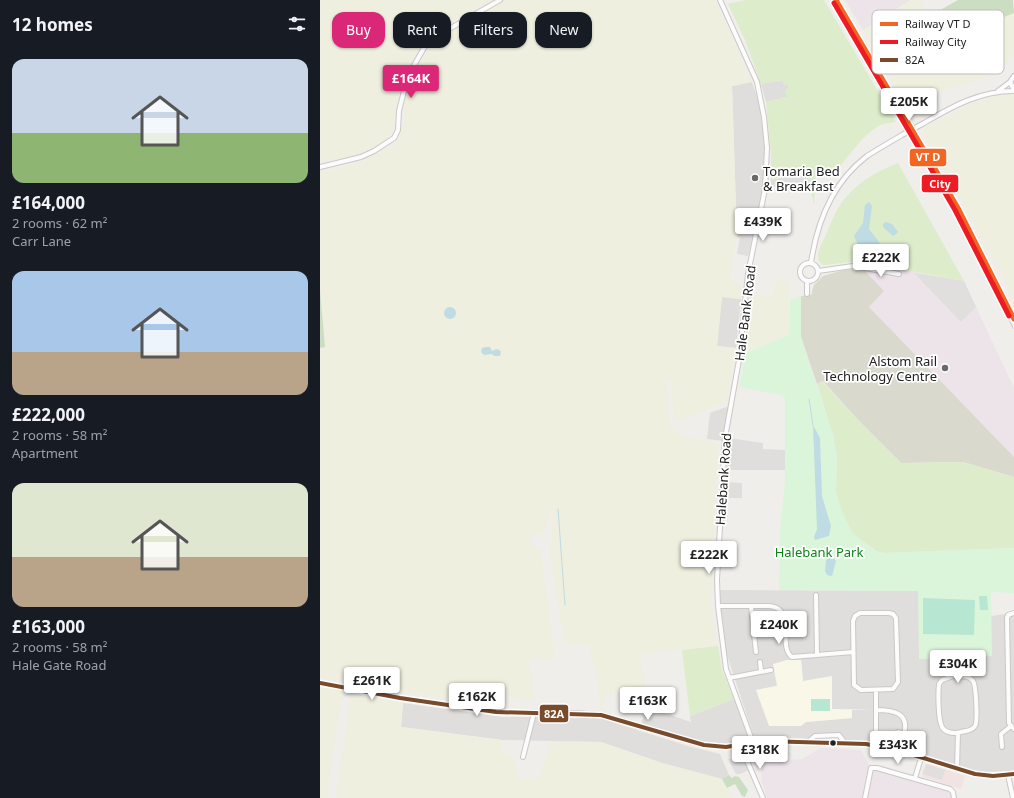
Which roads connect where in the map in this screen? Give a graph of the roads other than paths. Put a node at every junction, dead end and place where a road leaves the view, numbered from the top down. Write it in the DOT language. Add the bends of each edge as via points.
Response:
graph roads {
  1 [pos="500,0"];
  2 [pos="720,0"];
  3 [pos="1014,76"];
  4 [pos="1010,82"];
  5 [pos="1014,90"];
  6 [pos="998,91"];
  7 [pos="320,167"];
  8 [pos="811,263"];
  9 [pos="818,271"];
  10 [pos="899,274"];
  11 [pos="808,281"];
  12 [pos="807,294"];
  13 [pos="732,402"];
  14 [pos="814,598"];
  15 [pos="718,606"];
  16 [pos="751,606"];
  17 [pos="1014,613"];
  18 [pos="756,652"];
  19 [pos="853,652"];
  20 [pos="817,654"];
  21 [pos="760,662"];
  22 [pos="771,670"];
  23 [pos="761,671"];
  24 [pos="729,678"];
  25 [pos="320,683"];
  26 [pos="876,690"];
  27 [pos="876,710"];
  28 [pos="534,713"];
  29 [pos="1012,727"];
  30 [pos="898,732"];
  31 [pos="958,733"];
  32 [pos="809,741"];
  33 [pos="753,743"];
  34 [pos="845,743"];
  35 [pos="743,745"];
  36 [pos="876,745"];
  37 [pos="1002,747"];
  38 [pos="523,757"];
  39 [pos="921,758"];
  40 [pos="957,769"];
  41 [pos="1014,774"];
  42 [pos="1008,775"];
  43 [pos="915,778"];
  44 [pos="763,798"];
  45 [pos="865,798"];
  46 [pos="954,798"];
  47 [pos="1013,798"];
  1 -- 7 [label="street" via="428,41 405,87 399,111 398,130 394,138 361,157"];
  2 -- 13 [label="street, Hale Bank Road" via="757,82 764,117 767,174 748,274"];
  3 -- 4 [label="street"];
  4 -- 5 [label="street"];
  4 -- 6 [label="street"];
  5 -- 6 [label="street"];
  6 -- 8 [label="street, bridge" via="965,100 868,156 841,183 828,202 820,220"];
  8 -- 9 [label="street"];
  8 -- 11 [label="street" via="803,265 800,270 801,276"];
  9 -- 10 [label="street" via="853,266"];
  9 -- 11 [label="street" via="815,278"];
  11 -- 12 [label="street"];
  13 -- 15 [label="street, Halebank Road" via="725,438 721,487"];
  14 -- 20 [label="street"];
  15 -- 16 [label="street"];
  15 -- 24 [label="street, Halebank Road"];
  16 -- 18 [label="street"];
  16 -- 20 [label="street" via="773,606 781,611 790,656"];
  17 -- 29 [label="street" via="1007,618"];
  19 -- 20 [label="street"];
  19 -- 26 [label="street" via="855,687 861,690"];
  19 -- 26 [label="street" via="852,621 855,616 867,613 894,615 897,620 898,684 893,689"];
  21 -- 23 [label="street"];
  22 -- 23 [label="street"];
  23 -- 24 [label="street"];
  24 -- 33 [label="street, Halebank Road"];
  25 -- 28 [label="street" via="496,712"];
  26 -- 27 [label="street"];
  27 -- 30 [label="street" via="892,710 901,717 905,728 904,734"];
  27 -- 36 [label="street"];
  28 -- 35 [label="street" via="602,715 704,745"];
  28 -- 38 [label="street"];
  29 -- 37 [label="street" via="1001,734"];
  31 -- 31 [label="street" via="946,732 940,720 939,684 948,677 969,678 974,681 976,689 976,723 971,730"];
  31 -- 40 [label="street"];
  32 -- 33 [label="street"];
  32 -- 34 [label="street"];
  32 -- 34 [label="street" via="815,736 839,735"];
  33 -- 35 [label="street"];
  34 -- 36 [label="street"];
  35 -- 44 [label="street"];
  36 -- 39 [label="street"];
  39 -- 40 [label="street"];
  39 -- 43 [label="street"];
  40 -- 42 [label="street" via="980,775"];
  41 -- 42 [label="street"];
  42 -- 47 [label="street"];
  43 -- 45 [label="street" via="871,768"];
  43 -- 46 [label="street" via="950,790"];
}
